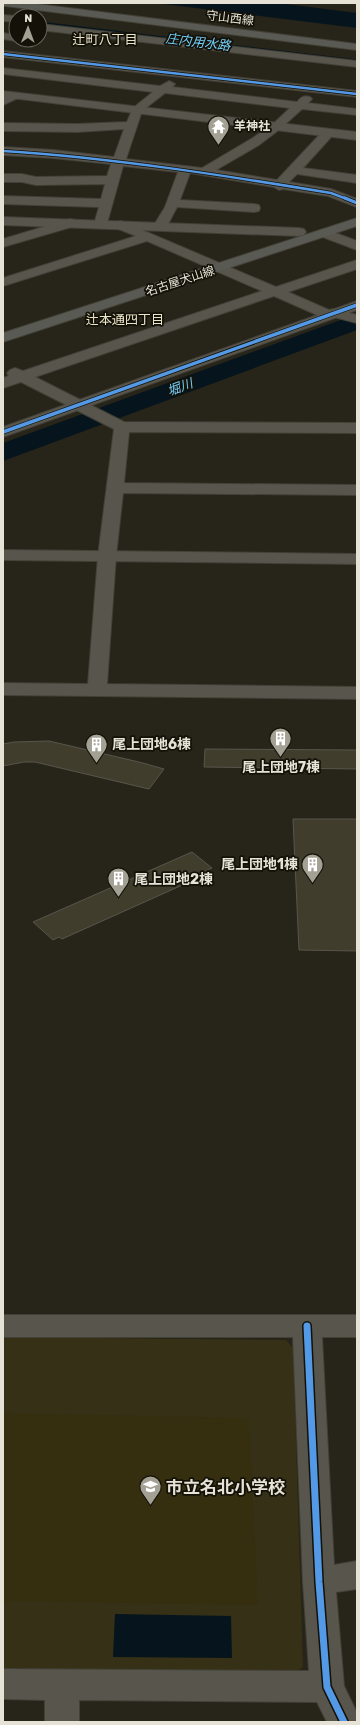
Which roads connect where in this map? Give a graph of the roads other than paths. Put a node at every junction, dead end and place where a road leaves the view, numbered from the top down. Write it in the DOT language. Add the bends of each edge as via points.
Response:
graph roads {
  1 [pos="5,3"];
  2 [pos="48,23"];
  3 [pos="48,28"];
  4 [pos="217,45"];
  5 [pos="357,47"];
  6 [pos="3,54"];
  7 [pos="201,58"];
  8 [pos="352,61"];
  9 [pos="191,66"];
  10 [pos="3,71"];
  11 [pos="182,74"];
  12 [pos="162,89"];
  13 [pos="316,89"];
  14 [pos="357,94"];
  15 [pos="8,95"];
  16 [pos="3,102"];
  17 [pos="299,105"];
  18 [pos="136,110"];
  19 [pos="357,112"];
  20 [pos="132,125"];
  21 [pos="276,126"];
  22 [pos="3,127"];
  23 [pos="328,133"];
  24 [pos="357,136"];
  25 [pos="3,151"];
  26 [pos="118,162"];
  27 [pos="185,169"];
  28 [pos="293,170"];
  29 [pos="204,172"];
  30 [pos="3,178"];
  31 [pos="357,179"];
  32 [pos="112,180"];
  33 [pos="277,185"];
  34 [pos="331,193"];
  35 [pos="3,200"];
  36 [pos="106,203"];
  37 [pos="172,203"];
  38 [pos="357,203"];
  39 [pos="254,208"];
  40 [pos="357,213"];
  41 [pos="3,221"];
  42 [pos="357,222"];
  43 [pos="70,223"];
  44 [pos="101,224"];
  45 [pos="120,225"];
  46 [pos="161,225"];
  47 [pos="252,229"];
  48 [pos="300,232"];
  49 [pos="325,233"];
  50 [pos="147,237"];
  51 [pos="3,243"];
  52 [pos="357,246"];
  53 [pos="204,262"];
  54 [pos="357,264"];
  55 [pos="220,268"];
  56 [pos="3,282"];
  57 [pos="275,292"];
  58 [pos="357,305"];
  59 [pos="342,316"];
  60 [pos="3,328"];
  61 [pos="3,338"];
  62 [pos="3,367"];
  63 [pos="22,377"];
  64 [pos="3,383"];
  65 [pos="81,408"];
  66 [pos="113,423"];
  67 [pos="357,428"];
  68 [pos="3,432"];
  69 [pos="116,488"];
  70 [pos="357,490"];
  71 [pos="3,555"];
  72 [pos="107,556"];
  73 [pos="357,559"];
  74 [pos="3,689"];
  75 [pos="97,690"];
  76 [pos="357,693"];
  77 [pos="3,1326"];
  78 [pos="307,1326"];
  79 [pos="357,1326"];
  80 [pos="357,1575"];
  81 [pos="319,1582"];
  82 [pos="3,1684"];
  83 [pos="62,1685"];
  84 [pos="327,1687"];
  85 [pos="62,1722"];
  86 [pos="344,1722"];
  1 -- 5 [label="main road, 守山西線"];
  2 -- 4 [label="street"];
  3 -- 4 [label="street"];
  4 -- 7 [label="street"];
  4 -- 8 [label="street"];
  6 -- 11 [label="street"];
  8 -- 13 [label="street"];
  9 -- 11 [label="street"];
  10 -- 12 [label="street"];
  11 -- 12 [label="street"];
  11 -- 13 [label="street"];
  12 -- 17 [label="street"];
  12 -- 18 [label="street"];
  13 -- 14 [label="street"];
  13 -- 17 [label="street"];
  15 -- 16 [label="street"];
  15 -- 18 [label="street"];
  17 -- 19 [label="street"];
  17 -- 21 [label="street"];
  18 -- 20 [label="street"];
  18 -- 21 [label="street"];
  20 -- 22 [label="street" via="77,128"];
  20 -- 26 [label="street"];
  21 -- 23 [label="street"];
  21 -- 29 [label="street" via="255,142"];
  23 -- 24 [label="street"];
  23 -- 28 [label="street"];
  25 -- 26 [label="street"];
  26 -- 27 [label="street"];
  26 -- 32 [label="street"];
  27 -- 29 [label="street"];
  27 -- 37 [label="street"];
  28 -- 31 [label="street"];
  28 -- 33 [label="street"];
  29 -- 33 [label="street"];
  30 -- 32 [label="street" via="38,181"];
  31 -- 34 [label="street"];
  32 -- 36 [label="street"];
  33 -- 34 [label="street"];
  33 -- 39 [label="street" via="258,196"];
  34 -- 38 [label="street"];
  35 -- 36 [label="street"];
  36 -- 44 [label="street"];
  37 -- 39 [label="street"];
  37 -- 46 [label="street"];
  39 -- 47 [label="street"];
  40 -- 48 [label="main road, 名古屋犬山線"];
  41 -- 43 [label="street"];
  42 -- 49 [label="main road, 名古屋犬山線"];
  43 -- 44 [label="street"];
  43 -- 51 [label="street"];
  44 -- 45 [label="street"];
  45 -- 46 [label="street"];
  45 -- 50 [label="street"];
  46 -- 47 [label="street"];
  47 -- 48 [label="street"];
  48 -- 53 [label="main road, 名古屋犬山線"];
  49 -- 52 [label="street"];
  49 -- 55 [label="main road, 名古屋犬山線"];
  50 -- 53 [label="street"];
  50 -- 56 [label="street"];
  53 -- 55 [label="street"];
  53 -- 60 [label="main road, 名古屋犬山線"];
  54 -- 57 [label="street"];
  55 -- 57 [label="street"];
  55 -- 61 [label="main road, 名古屋犬山線"];
  57 -- 59 [label="street"];
  57 -- 63 [label="street"];
  58 -- 59 [label="street"];
  59 -- 65 [label="street"];
  62 -- 63 [label="street"];
  63 -- 64 [label="street"];
  63 -- 65 [label="street"];
  65 -- 66 [label="street"];
  65 -- 68 [label="street"];
  66 -- 67 [label="street"];
  66 -- 69 [label="street"];
  69 -- 70 [label="street"];
  69 -- 72 [label="street"];
  71 -- 72 [label="street"];
  72 -- 73 [label="street"];
  72 -- 75 [label="street"];
  74 -- 75 [label="street"];
  75 -- 76 [label="street"];
  77 -- 78 [label="street"];
  78 -- 79 [label="street"];
  78 -- 81 [label="street"];
  80 -- 81 [label="street"];
  81 -- 84 [label="street"];
  82 -- 83 [label="street"];
  83 -- 84 [label="street"];
  83 -- 85 [label="street"];
  84 -- 86 [label="street"];
}
